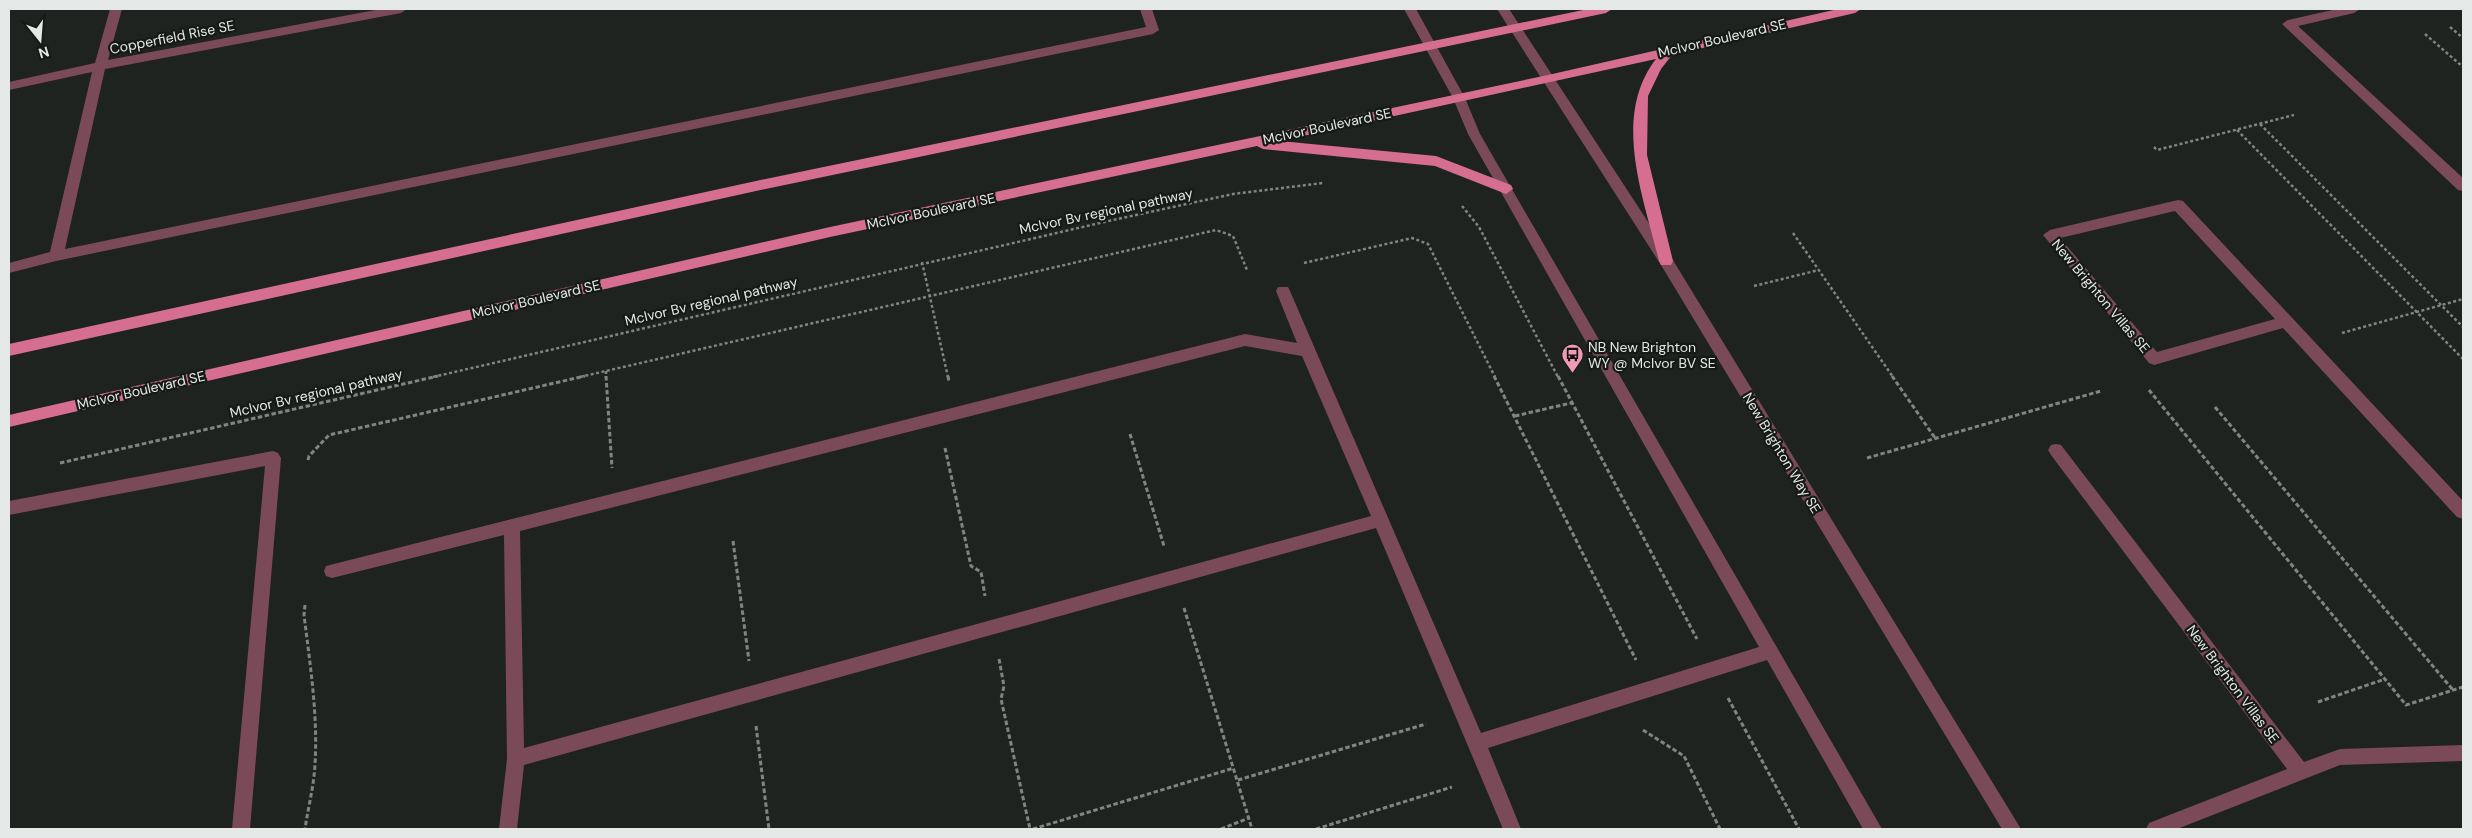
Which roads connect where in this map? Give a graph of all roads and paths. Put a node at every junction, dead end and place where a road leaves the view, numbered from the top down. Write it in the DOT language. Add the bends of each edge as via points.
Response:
graph roads {
  1 [pos="116,9"];
  2 [pos="401,9"];
  3 [pos="1146,9"];
  4 [pos="1410,9"];
  5 [pos="1503,9"];
  6 [pos="1606,9"];
  7 [pos="1855,9"];
  8 [pos="2354,9"];
  9 [pos="371,12"];
  10 [pos="2450,27"];
  11 [pos="1516,28"];
  12 [pos="2425,34"];
  13 [pos="2463,38"];
  14 [pos="1429,46"];
  15 [pos="1669,50"];
  16 [pos="100,66"];
  17 [pos="2463,67"];
  18 [pos="1548,79"];
  19 [pos="9,86"];
  20 [pos="1459,98"];
  21 [pos="2294,115"];
  22 [pos="2260,124"];
  23 [pos="2237,130"];
  24 [pos="1246,143"];
  25 [pos="2154,147"];
  26 [pos="1328,182"];
  27 [pos="2463,186"];
  28 [pos="1506,189"];
  29 [pos="1460,204"];
  30 [pos="1794,233"];
  31 [pos="56,256"];
  32 [pos="1666,261"];
  33 [pos="922,262"];
  34 [pos="1304,263"];
  35 [pos="9,268"];
  36 [pos="1247,270"];
  37 [pos="1819,270"];
  38 [pos="1754,286"];
  39 [pos="1283,291"];
  40 [pos="930,296"];
  41 [pos="2463,299"];
  42 [pos="2442,305"];
  43 [pos="2417,312"];
  44 [pos="2287,321"];
  45 [pos="2463,327"];
  46 [pos="2335,335"];
  47 [pos="9,350"];
  48 [pos="1307,351"];
  49 [pos="2463,359"];
  50 [pos="606,371"];
  51 [pos="950,386"];
  52 [pos="2148,389"];
  53 [pos="2101,391"];
  54 [pos="1571,403"];
  55 [pos="2215,407"];
  56 [pos="1515,416"];
  57 [pos="9,421"];
  58 [pos="1130,434"];
  59 [pos="1935,438"];
  60 [pos="944,445"];
  61 [pos="2056,450"];
  62 [pos="1867,458"];
  63 [pos="53,464"];
  64 [pos="308,465"];
  65 [pos="612,476"];
  66 [pos="9,508"];
  67 [pos="2463,512"];
  68 [pos="1381,520"];
  69 [pos="512,526"];
  70 [pos="733,540"];
  71 [pos="1164,546"];
  72 [pos="332,571"];
  73 [pos="985,599"];
  74 [pos="1183,604"];
  75 [pos="304,605"];
  76 [pos="1771,651"];
  77 [pos="998,656"];
  78 [pos="1636,660"];
  79 [pos="749,662"];
  80 [pos="1714,670"];
  81 [pos="2384,679"];
  82 [pos="2463,687"];
  83 [pos="2453,690"];
  84 [pos="2318,702"];
  85 [pos="755,724"];
  86 [pos="1426,724"];
  87 [pos="1643,730"];
  88 [pos="1477,743"];
  89 [pos="2463,753"];
  90 [pos="516,759"];
  91 [pos="1234,768"];
  92 [pos="2301,773"];
  93 [pos="1237,780"];
  94 [pos="1452,787"];
  95 [pos="1249,818"];
  96 [pos="241,829"];
  97 [pos="305,829"];
  98 [pos="508,829"];
  99 [pos="769,829"];
  100 [pos="1032,829"];
  101 [pos="1221,829"];
  102 [pos="1252,829"];
  103 [pos="1316,829"];
  104 [pos="1512,829"];
  105 [pos="1720,829"];
  106 [pos="1799,829"];
  107 [pos="1873,829"];
  108 [pos="2012,829"];
  109 [pos="2154,829"];
  1 -- 16 [label="street"];
  2 -- 9 [label="street, Copperfield Rise SE"];
  3 -- 31 [label="street" via="1153,30"];
  4 -- 14 [label="street"];
  5 -- 11 [label="street, New Brighton Way SE"];
  6 -- 11 [label="main road"];
  7 -- 15 [label="main road, McIvor Boulevard SE"];
  8 -- 27 [label="street" via="2288,24"];
  9 -- 16 [label="street, Copperfield Rise SE"];
  10 -- 13 [label="path"];
  11 -- 14 [label="main road"];
  11 -- 18 [label="street, New Brighton Way SE"];
  12 -- 17 [label="path"];
  14 -- 20 [label="street"];
  14 -- 47 [label="main road" via="756,186"];
  15 -- 18 [label="main road, McIvor Boulevard SE"];
  15 -- 32 [label="main road" via="1656,67 1642,96 1640,155"];
  16 -- 19 [label="street, Copperfield Rise SE"];
  16 -- 31 [label="street"];
  18 -- 20 [label="main road, McIvor Boulevard SE"];
  18 -- 32 [label="street, New Brighton Way SE"];
  20 -- 24 [label="main road, McIvor Boulevard SE"];
  20 -- 28 [label="street" via="1474,134"];
  21 -- 22 [label="path"];
  22 -- 23 [label="path"];
  22 -- 42 [label="path"];
  23 -- 25 [label="path" via="2157,150"];
  23 -- 43 [label="path"];
  24 -- 28 [label="main road" via="1436,161"];
  24 -- 57 [label="main road, McIvor Boulevard SE" via="830,232"];
  26 -- 33 [label="path, McIvor Bv regional pathway" via="1233,194"];
  28 -- 76 [label="street"];
  29 -- 54 [label="path" via="1479,227"];
  30 -- 37 [label="path"];
  31 -- 35 [label="street"];
  32 -- 108 [label="street, New Brighton Way SE"];
  33 -- 40 [label="path"];
  33 -- 63 [label="path, McIvor Bv regional pathway"];
  34 -- 56 [label="path" via="1412,238 1428,244"];
  36 -- 40 [label="path" via="1233,236 1216,230"];
  37 -- 38 [label="path"];
  37 -- 59 [label="path"];
  39 -- 48 [label="street"];
  40 -- 50 [label="path"];
  40 -- 51 [label="path"];
  41 -- 42 [label="path"];
  42 -- 43 [label="path"];
  42 -- 45 [label="path"];
  43 -- 46 [label="path"];
  43 -- 49 [label="path"];
  44 -- 44 [label="street, New Brighton Villas SE" via="2178,205 2050,235 2154,359"];
  44 -- 67 [label="street, New Brighton Villas SE"];
  48 -- 68 [label="street"];
  48 -- 69 [label="street" via="1245,340"];
  50 -- 64 [label="path" via="329,435 308,456"];
  50 -- 65 [label="path"];
  52 -- 81 [label="path"];
  53 -- 59 [label="path"];
  54 -- 56 [label="path"];
  54 -- 80 [label="path"];
  55 -- 83 [label="path"];
  56 -- 78 [label="path"];
  58 -- 71 [label="path"];
  59 -- 62 [label="path"];
  60 -- 73 [label="path" via="971,566 980,572"];
  61 -- 92 [label="street, New Brighton Villas SE"];
  66 -- 96 [label="street" via="273,458"];
  68 -- 88 [label="street"];
  68 -- 90 [label="street"];
  69 -- 72 [label="street"];
  69 -- 90 [label="street"];
  70 -- 79 [label="path"];
  74 -- 91 [label="path"];
  75 -- 97 [label="path" via="313,675 315,747"];
  76 -- 80 [label="street"];
  76 -- 107 [label="street"];
  77 -- 100 [label="path" via="1004,686 1001,700"];
  80 -- 88 [label="street"];
  80 -- 106 [label="path"];
  81 -- 83 [label="path" via="2406,705"];
  81 -- 84 [label="path"];
  82 -- 83 [label="path"];
  85 -- 99 [label="path"];
  86 -- 93 [label="path"];
  87 -- 105 [label="path" via="1684,756"];
  88 -- 104 [label="street"];
  89 -- 92 [label="street" via="2340,757"];
  90 -- 98 [label="street"];
  91 -- 93 [label="path"];
  91 -- 100 [label="path"];
  92 -- 109 [label="street"];
  93 -- 95 [label="path"];
  94 -- 103 [label="path"];
  95 -- 101 [label="path"];
  95 -- 102 [label="path"];
}
